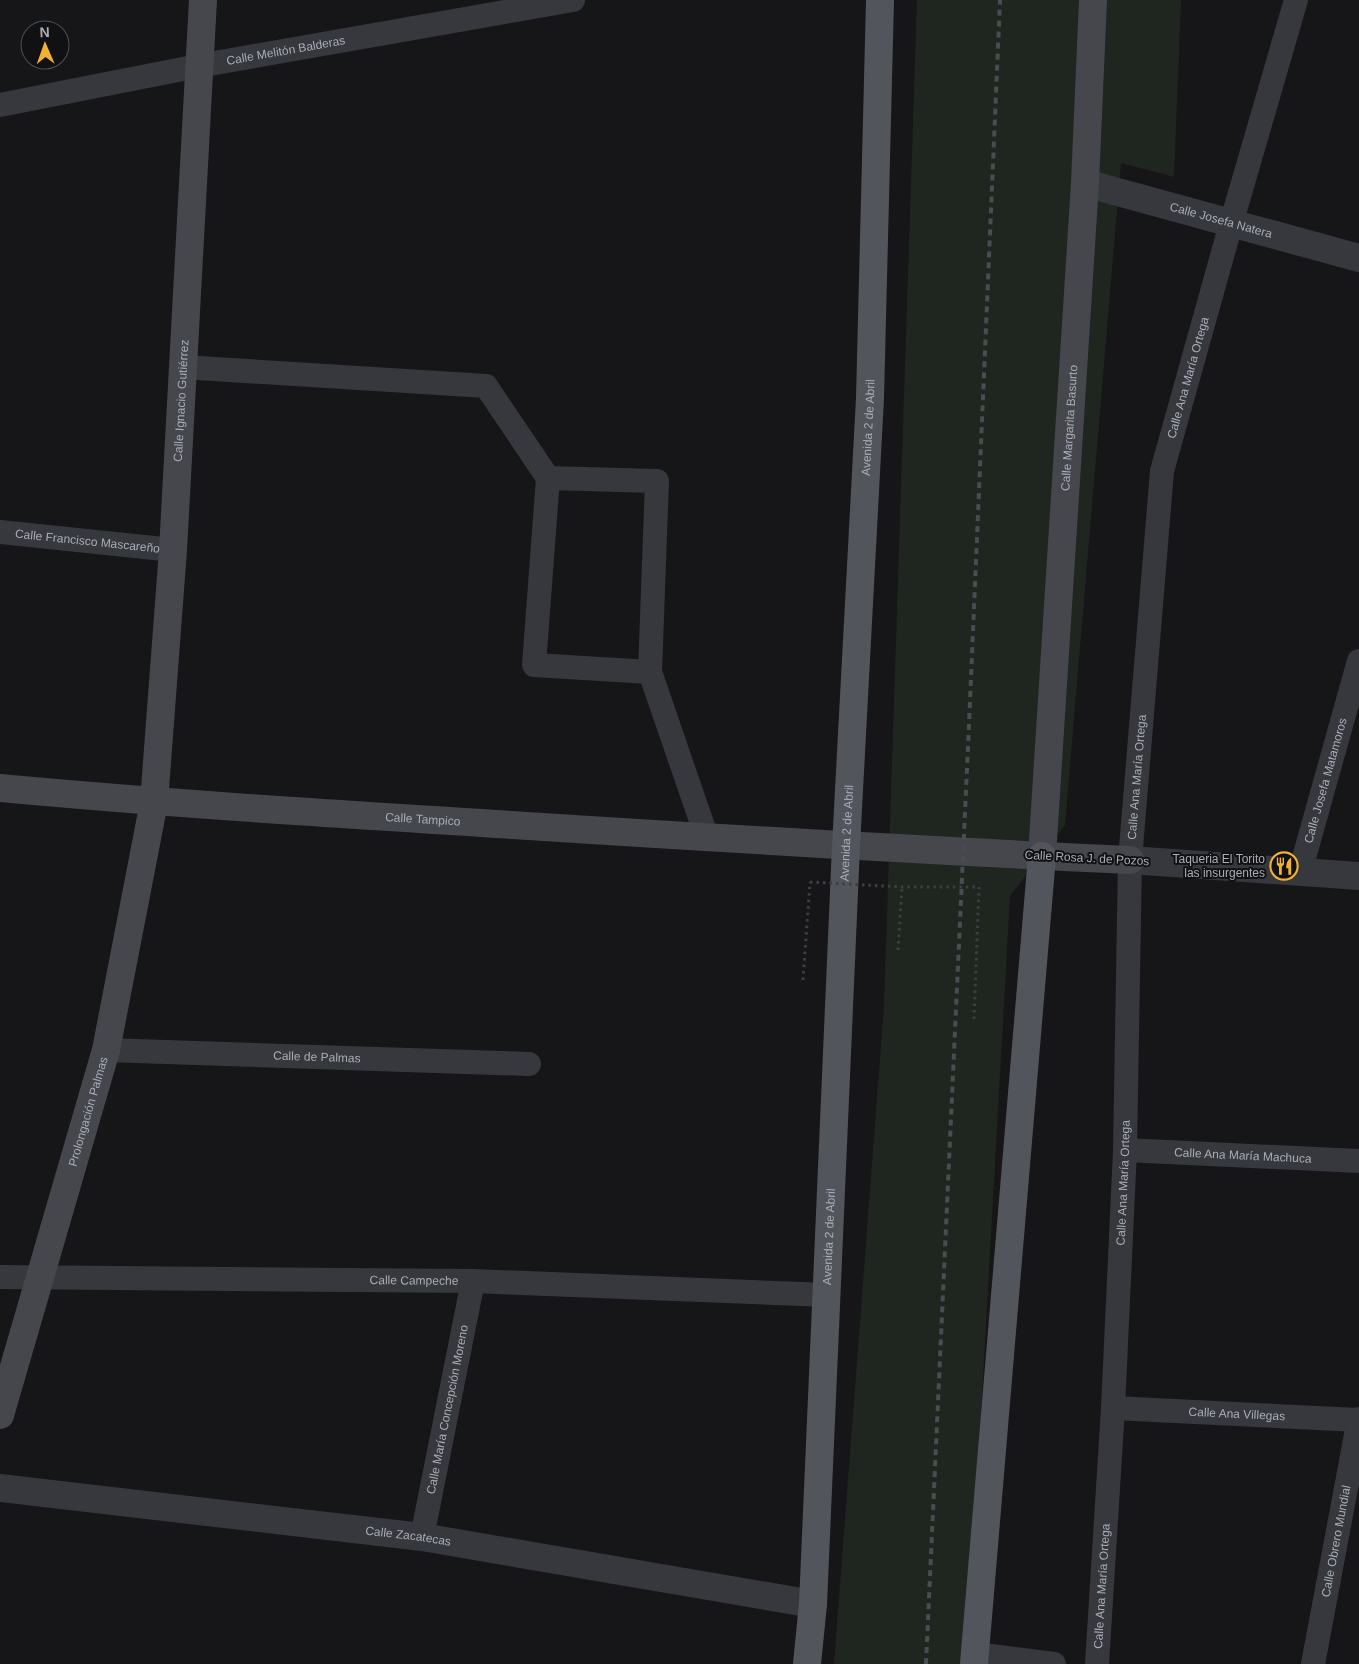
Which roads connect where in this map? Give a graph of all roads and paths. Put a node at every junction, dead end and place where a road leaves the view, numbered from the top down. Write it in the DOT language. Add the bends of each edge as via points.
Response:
graph roads {
  1 [pos="203,0"];
  2 [pos="573,0"];
  3 [pos="880,0"];
  4 [pos="1093,0"];
  5 [pos="1296,0"];
  6 [pos="198,66"];
  7 [pos="0,105"];
  8 [pos="1085,183"];
  9 [pos="1231,224"];
  10 [pos="1359,258"];
  11 [pos="182,367"];
  12 [pos="548,478"];
  13 [pos="0,532"];
  14 [pos="173,550"];
  15 [pos="1359,662"];
  16 [pos="650,672"];
  17 [pos="0,788"];
  18 [pos="154,802"];
  19 [pos="707,838"];
  20 [pos="846,846"];
  21 [pos="1042,856"];
  22 [pos="1130,860"];
  23 [pos="1300,872"];
  24 [pos="1359,876"];
  25 [pos="902,887"];
  26 [pos="898,950"];
  27 [pos="803,980"];
  28 [pos="974,1019"];
  29 [pos="106,1050"];
  30 [pos="529,1064"];
  31 [pos="1125,1150"];
  32 [pos="1359,1161"];
  33 [pos="0,1277"];
  34 [pos="40,1277"];
  35 [pos="473,1281"];
  36 [pos="827,1295"];
  37 [pos="1113,1408"];
  38 [pos="0,1415"];
  39 [pos="1359,1420"];
  40 [pos="0,1488"];
  41 [pos="422,1537"];
  42 [pos="813,1604"];
  43 [pos="975,1659"];
  44 [pos="807,1664"];
  45 [pos="1054,1664"];
  46 [pos="1097,1664"];
  47 [pos="1313,1664"];
  1 -- 6 [label="main road, Calle Ignacio Gutiérrez"];
  2 -- 6 [label="street, Calle Melitón Balderas"];
  3 -- 20 [label="main road, Avenida 2 de Abril" via="870,398"];
  4 -- 8 [label="main road, Calle Margarita Basurto"];
  5 -- 9 [label="street, Calle Ana María Ortega"];
  6 -- 7 [label="street, Calle Melitón Balderas"];
  6 -- 11 [label="main road, Calle Ignacio Gutiérrez"];
  8 -- 9 [label="street, Calle Josefa Natera"];
  8 -- 21 [label="main road, Calle Margarita Basurto"];
  9 -- 10 [label="street, Calle Josefa Natera"];
  9 -- 22 [label="street, Calle Ana María Ortega" via="1162,470"];
  11 -- 12 [label="street" via="486,386"];
  11 -- 14 [label="main road, Calle Ignacio Gutiérrez"];
  12 -- 16 [label="street" via="657,481"];
  12 -- 16 [label="street" via="534,665"];
  13 -- 14 [label="street, Calle Francisco Mascareño"];
  14 -- 18 [label="main road, Calle Ignacio Gutiérrez"];
  15 -- 23 [label="street, Calle Josefa Matamoros"];
  16 -- 19 [label="street"];
  17 -- 18 [label="main road, Calle Tampico"];
  18 -- 19 [label="main road, Calle Tampico"];
  18 -- 29 [label="main road, Prolongación Palmas"];
  19 -- 20 [label="main road, Calle Tampico"];
  20 -- 21 [label="main road, Calle Rosa J. de Pozos"];
  20 -- 36 [label="main road, Avenida 2 de Abril"];
  21 -- 22 [label="main road, Calle Rosa J. de Pozos"];
  21 -- 43 [label="main road"];
  22 -- 23 [label="street, Calle Rosa J. de Pozos"];
  22 -- 31 [label="street, Calle Ana María Ortega"];
  23 -- 24 [label="street, Calle Rosa J. de Pozos"];
  25 -- 26 [label="path"];
  25 -- 27 [label="path, bridge" via="810,882"];
  25 -- 28 [label="path, bridge" via="979,887"];
  29 -- 30 [label="street, Calle de Palmas"];
  29 -- 34 [label="main road, Prolongación Palmas"];
  31 -- 32 [label="street, Calle Ana María Machuca"];
  31 -- 37 [label="street, Calle Ana María Ortega"];
  33 -- 34 [label="street, Calle Campeche"];
  34 -- 35 [label="street, Calle Campeche"];
  34 -- 38 [label="main road, Prolongación Palmas"];
  35 -- 36 [label="street, Calle Campeche"];
  35 -- 41 [label="street, Calle María Concepción Moreno"];
  36 -- 42 [label="main road, Avenida 2 de Abril"];
  37 -- 39 [label="street, Calle Ana Villegas"];
  37 -- 46 [label="street, Calle Ana María Ortega"];
  39 -- 47 [label="street, Calle Obrero Mundial"];
  40 -- 41 [label="street, Calle Zacatecas"];
  41 -- 42 [label="street, Calle Zacatecas"];
  42 -- 44 [label="main road, Avenida 2 de Abril"];
  43 -- 45 [label="street"];
}
